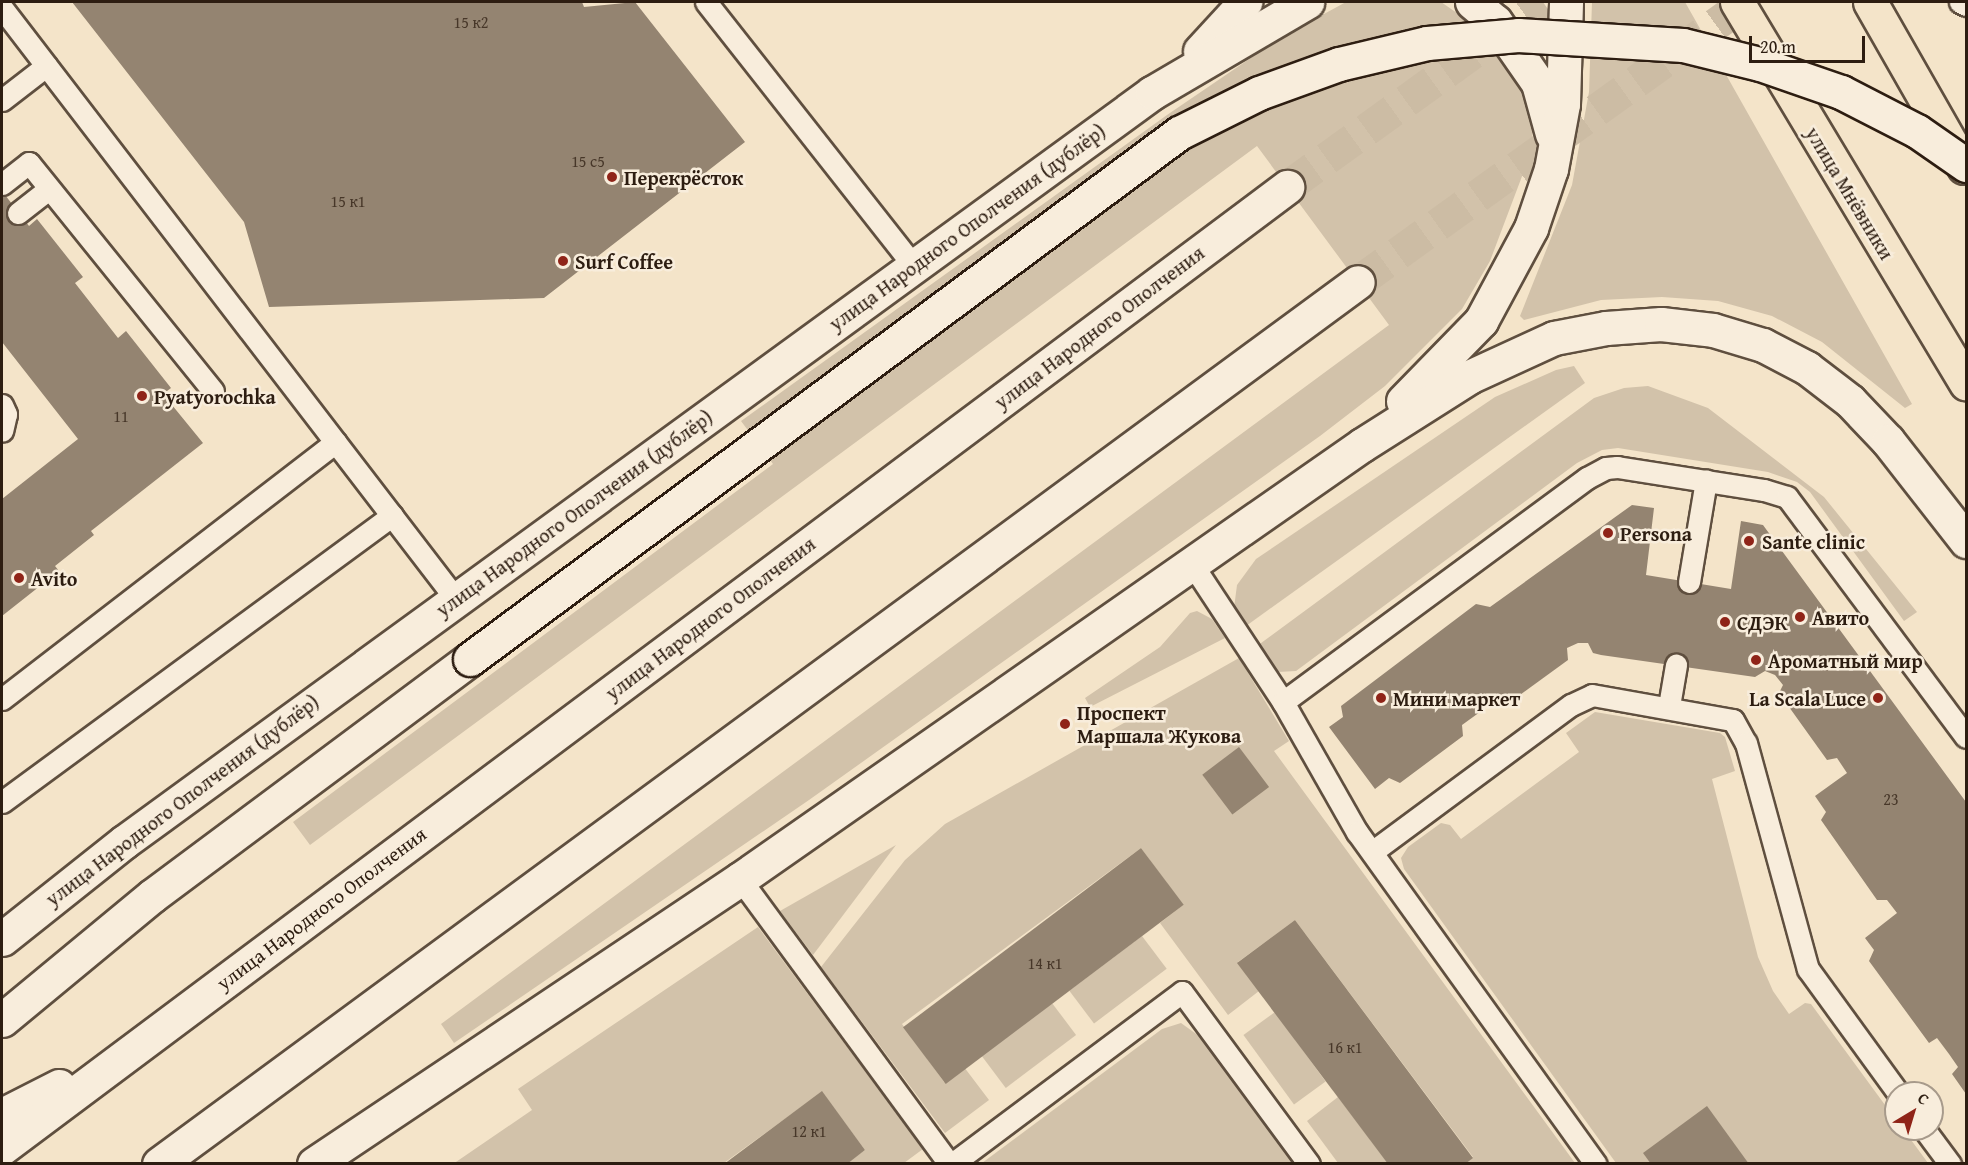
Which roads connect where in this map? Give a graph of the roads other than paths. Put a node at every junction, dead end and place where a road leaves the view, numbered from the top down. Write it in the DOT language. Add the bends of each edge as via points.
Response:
graph roads {
  1 [pos="706,2"];
  2 [pos="1245,2"];
  3 [pos="1307,2"];
  4 [pos="1472,2"];
  5 [pos="1566,2"];
  6 [pos="1737,2"];
  7 [pos="1870,2"];
  8 [pos="1960,2"];
  9 [pos="1966,5"];
  10 [pos="2,8"];
  11 [pos="46,66"];
  12 [pos="1152,93"];
  13 [pos="2,100"];
  14 [pos="1966,165"];
  15 [pos="1551,169"];
  16 [pos="1966,172"];
  17 [pos="2,184"];
  18 [pos="1287,187"];
  19 [pos="49,189"];
  20 [pos="18,213"];
  21 [pos="914,266"];
  22 [pos="1358,282"];
  23 [pos="1966,383"];
  24 [pos="213,391"];
  25 [pos="2,405"];
  26 [pos="2,431"];
  27 [pos="336,442"];
  28 [pos="1706,480"];
  29 [pos="1296,490"];
  30 [pos="392,515"];
  31 [pos="1966,542"];
  32 [pos="1192,564"];
  33 [pos="1689,582"];
  34 [pos="455,598"];
  35 [pos="1676,666"];
  36 [pos="2,699"];
  37 [pos="1283,702"];
  38 [pos="1669,706"];
  39 [pos="1966,737"];
  40 [pos="2,802"];
  41 [pos="1371,852"];
  42 [pos="740,879"];
  43 [pos="2,939"];
  44 [pos="2,1020"];
  45 [pos="133,1048"];
  46 [pos="1889,1081"];
  47 [pos="269,1082"];
  48 [pos="2,1115"];
  49 [pos="1933,1141"];
  50 [pos="2,1148"];
  51 [pos="159,1164"];
  52 [pos="188,1164"];
  53 [pos="314,1164"];
  54 [pos="951,1164"];
  55 [pos="1309,1164"];
  56 [pos="1596,1164"];
  57 [pos="1950,1164"];
  1 -- 21 [label="lane"];
  2 -- 12 [label="main road" via="1191,60"];
  3 -- 12 [label="main road"];
  4 -- 15 [label="main road" via="1495,21 1538,83 1553,142"];
  5 -- 15 [label="main road" via="1563,104"];
  6 -- 23 [label="main road, улица Мнёвники"];
  7 -- 16 [label="main road"];
  8 -- 9 [label="lane"];
  10 -- 11 [label="lane"];
  11 -- 13 [label="lane"];
  11 -- 27 [label="lane"];
  12 -- 21 [label="main road, улица Народного Ополчения (дублёр)"];
  14 -- 44 [label="main road, bridge" via="1917,131 1841,92 1760,64 1683,45 1518,35 1427,43 1339,64 1259,93 1179,133 152,896"];
  15 -- 29 [label="main road" via="1518,259 1481,321 1400,405"];
  17 -- 19 [label="lane" via="28,163"];
  18 -- 45 [label="main road, улица Народного Ополчения"];
  19 -- 20 [label="lane"];
  19 -- 24 [label="lane"];
  21 -- 34 [label="main road, улица Народного Ополчения (дублёр)"];
  22 -- 47 [label="main road"];
  25 -- 26 [label="lane" via="6,414"];
  27 -- 30 [label="lane"];
  27 -- 36 [label="lane"];
  28 -- 33 [label="lane"];
  28 -- 37 [label="lane" via="1617,467 1597,472"];
  28 -- 39 [label="lane" via="1776,493 1796,505"];
  29 -- 31 [label="main road" via="1434,398 1511,355 1554,338 1606,328 1661,324 1713,330 1762,345 1807,368 1850,401 1888,441"];
  29 -- 32 [label="main road"];
  30 -- 34 [label="lane"];
  30 -- 40 [label="lane"];
  32 -- 37 [label="lane"];
  32 -- 42 [label="main road"];
  34 -- 43 [label="main road, улица Народного Ополчения (дублёр)" via="124,842"];
  35 -- 38 [label="lane"];
  37 -- 41 [label="lane"];
  38 -- 41 [label="lane" via="1603,695 1582,699"];
  38 -- 46 [label="lane" via="1725,716 1744,734 1808,969"];
  41 -- 56 [label="lane"];
  42 -- 53 [label="main road"];
  42 -- 54 [label="lane"];
  45 -- 48 [label="main road"];
  45 -- 50 [label="main road"];
  47 -- 51 [label="main road"];
  47 -- 52 [label="main road"];
  49 -- 57 [label="lane"];
  54 -- 55 [label="lane" via="1182,992"];
}
